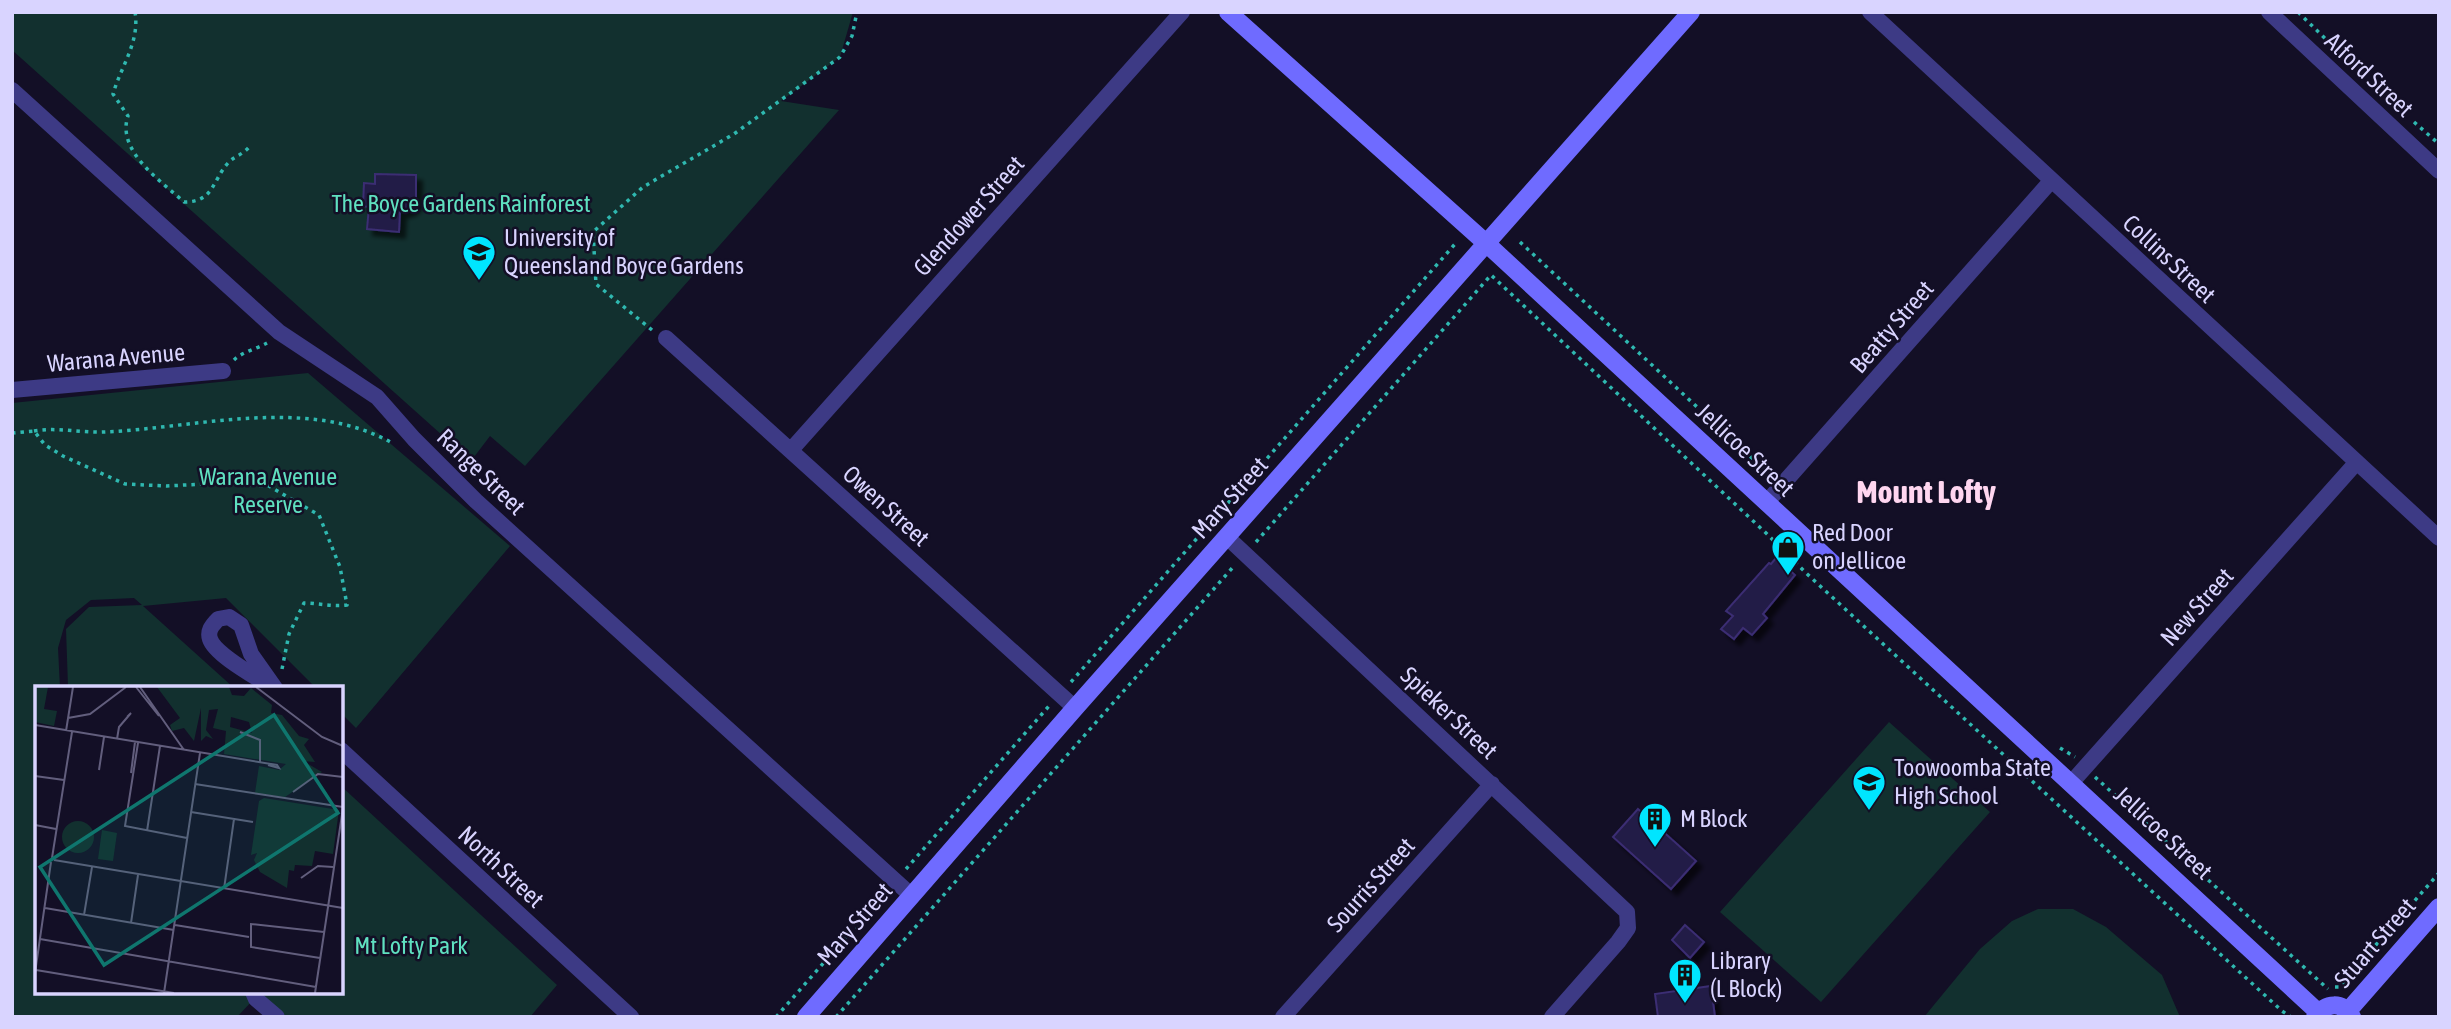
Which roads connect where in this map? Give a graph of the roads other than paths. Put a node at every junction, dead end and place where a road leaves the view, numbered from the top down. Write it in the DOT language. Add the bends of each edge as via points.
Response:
graph roads {
  1 [pos="1182,12"];
  2 [pos="1228,12"];
  3 [pos="1690,12"];
  4 [pos="1870,12"];
  5 [pos="2269,12"];
  6 [pos="12,90"];
  7 [pos="2439,171"];
  8 [pos="2051,181"];
  9 [pos="1487,244"];
  10 [pos="666,338"];
  11 [pos="223,372"];
  12 [pos="12,390"];
  13 [pos="791,450"];
  14 [pos="2356,463"];
  15 [pos="1766,503"];
  16 [pos="1228,538"];
  17 [pos="2439,538"];
  18 [pos="276,683"];
  19 [pos="1075,708"];
  20 [pos="343,752"];
  21 [pos="2072,782"];
  22 [pos="1492,784"];
  23 [pos="912,896"];
  24 [pos="2439,907"];
  25 [pos="254,994"];
  26 [pos="2316,1014"];
  27 [pos="2350,1014"];
  28 [pos="277,1017"];
  29 [pos="631,1017"];
  30 [pos="806,1017"];
  31 [pos="1283,1017"];
  32 [pos="1552,1017"];
  1 -- 13 [label="street, Glendower Street"];
  2 -- 9 [label="street, Jellicoe Street"];
  3 -- 9 [label="street, Mary Street"];
  4 -- 8 [label="street, Collins Street"];
  5 -- 7 [label="street, Alford Street"];
  6 -- 23 [label="street, Range Street" via="279,332 377,397 476,502"];
  8 -- 14 [label="street, Collins Street"];
  8 -- 15 [label="street, Beatty Street"];
  9 -- 15 [label="street, Jellicoe Street"];
  9 -- 16 [label="street, Mary Street"];
  10 -- 13 [label="street, Owen Street"];
  11 -- 12 [label="street, Warana Avenue"];
  13 -- 19 [label="street, Owen Street"];
  14 -- 17 [label="street, Collins Street"];
  14 -- 21 [label="street, New Street"];
  15 -- 21 [label="street, Jellicoe Street"];
  16 -- 19 [label="street, Mary Street"];
  16 -- 22 [label="street, Spieker Street"];
  18 -- 18 [label="street" via="216,649 210,629 218,619 229,617 241,625 251,654"];
  19 -- 23 [label="street, Mary Street"];
  20 -- 29 [label="street, North Street"];
  21 -- 26 [label="street, Jellicoe Street"];
  22 -- 31 [label="street, Sourris Street"];
  22 -- 32 [label="street, Spieker Street" via="1627,912 1628,928 1618,943"];
  23 -- 30 [label="street, Mary Street"];
  24 -- 27 [label="street, Stuart Street"];
  25 -- 28 [label="street"];
  26 -- 27 [label="street" via="2330,1005 2343,1007"];
}
